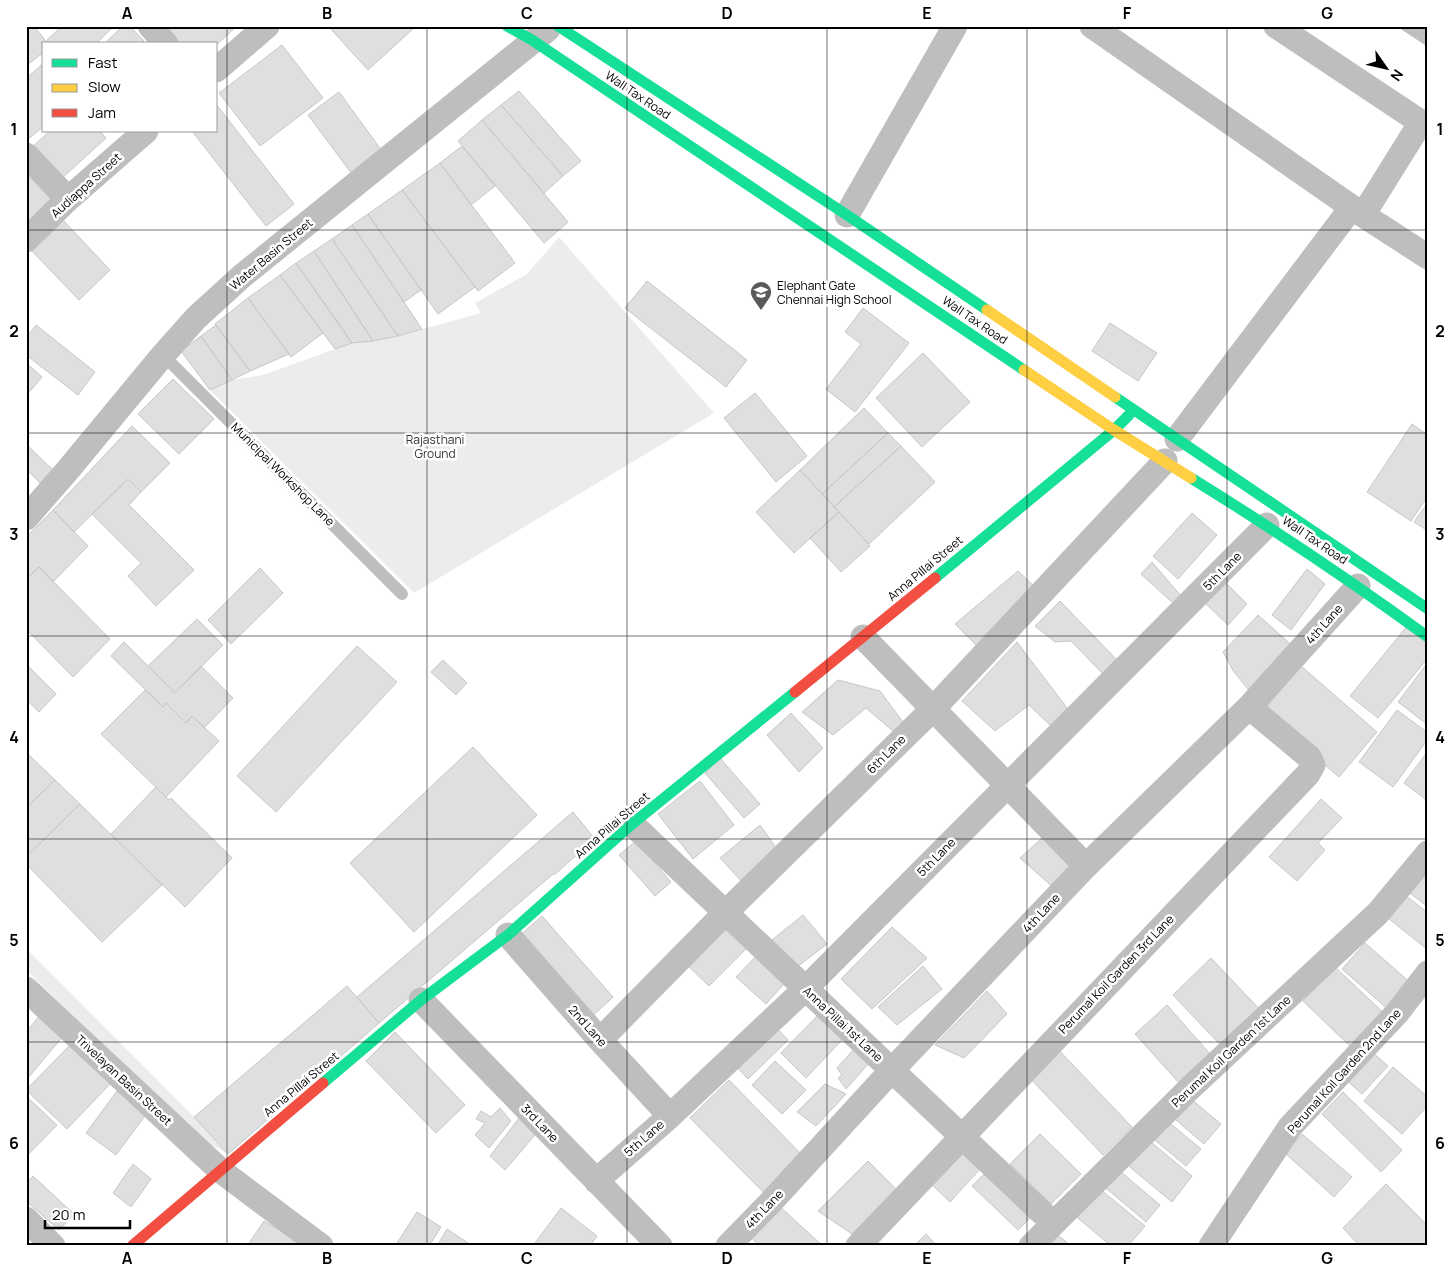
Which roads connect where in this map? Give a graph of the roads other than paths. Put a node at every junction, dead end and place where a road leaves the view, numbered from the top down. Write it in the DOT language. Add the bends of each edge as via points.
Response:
graph roads {
  1 [pos="150,26"];
  2 [pos="267,26"];
  3 [pos="507,26"];
  4 [pos="558,26"];
  5 [pos="955,26"];
  6 [pos="1092,26"];
  7 [pos="1276,26"];
  8 [pos="542,33"];
  9 [pos="164,42"];
  10 [pos="218,68"];
  11 [pos="1424,124"];
  12 [pos="145,132"];
  13 [pos="26,155"];
  14 [pos="68,199"];
  15 [pos="1358,211"];
  16 [pos="847,215"];
  17 [pos="26,240"];
  18 [pos="1428,257"];
  19 [pos="163,355"];
  20 [pos="1134,410"];
  21 [pos="1114,430"];
  22 [pos="1177,439"];
  23 [pos="1165,461"];
  24 [pos="26,518"];
  25 [pos="1267,525"];
  26 [pos="1358,586"];
  27 [pos="402,594"];
  28 [pos="1428,609"];
  29 [pos="863,637"];
  30 [pos="1428,637"];
  31 [pos="1249,707"];
  32 [pos="933,709"];
  33 [pos="1007,785"];
  34 [pos="632,824"];
  35 [pos="1428,853"];
  36 [pos="1086,866"];
  37 [pos="726,912"];
  38 [pos="508,935"];
  39 [pos="1428,973"];
  40 [pos="26,989"];
  41 [pos="805,989"];
  42 [pos="421,1000"];
  43 [pos="600,1040"];
  44 [pos="892,1070"];
  45 [pos="670,1116"];
  46 [pos="962,1136"];
  47 [pos="221,1171"];
  48 [pos="596,1180"];
  49 [pos="26,1219"];
  50 [pos="1054,1223"];
  51 [pos="53,1246"];
  52 [pos="132,1246"];
  53 [pos="321,1246"];
  54 [pos="660,1246"];
  55 [pos="728,1246"];
  56 [pos="858,1246"];
  57 [pos="1031,1246"];
  58 [pos="1212,1246"];
  1 -- 9 [label="street"];
  2 -- 10 [label="street"];
  3 -- 8 [label="main road, Wall Tax Road"];
  4 -- 16 [label="main road, Wall Tax Road"];
  5 -- 16 [label="street"];
  6 -- 15 [label="street"];
  7 -- 11 [label="street"];
  8 -- 19 [label="street, Water Basin Street" via="242,276 196,318"];
  8 -- 21 [label="main road, Wall Tax Road"];
  11 -- 15 [label="street"];
  12 -- 14 [label="street, Audiappa Street"];
  13 -- 14 [label="street"];
  14 -- 17 [label="street, Audiappa Street"];
  15 -- 18 [label="street"];
  15 -- 22 [label="street"];
  16 -- 20 [label="main road, Wall Tax Road"];
  19 -- 24 [label="street, Water Basin Street"];
  19 -- 27 [label="lane, Municipal Workshop Lane"];
  20 -- 21 [label="main road, Anna Pillai Street"];
  20 -- 22 [label="main road, Wall Tax Road"];
  21 -- 23 [label="main road, Wall Tax Road"];
  21 -- 29 [label="main road, Anna Pillai Street"];
  22 -- 28 [label="main road, Wall Tax Road"];
  23 -- 25 [label="main road, Wall Tax Road"];
  23 -- 32 [label="street, 6th Lane"];
  25 -- 26 [label="main road, Wall Tax Road"];
  25 -- 33 [label="street, 5th Lane"];
  26 -- 30 [label="main road, Wall Tax Road"];
  26 -- 31 [label="street, 4th Lane"];
  29 -- 32 [label="street"];
  29 -- 34 [label="main road, Anna Pillai Street"];
  31 -- 36 [label="street, 4th Lane"];
  31 -- 46 [label="street, Perumal Koil Garden 3rd Lane" via="1309,756 1313,765 1308,774"];
  32 -- 33 [label="street"];
  32 -- 37 [label="street, 6th Lane"];
  33 -- 36 [label="street"];
  33 -- 41 [label="street, 5th Lane"];
  34 -- 37 [label="street, Anna Pillai 1st Lane"];
  34 -- 38 [label="main road, Anna Pillai Street"];
  35 -- 50 [label="street, Perumal Koil Garden 1st Lane" via="1378,913 1190,1088"];
  36 -- 44 [label="street, 4th Lane"];
  37 -- 41 [label="street, Anna Pillai 1st Lane"];
  37 -- 43 [label="street, 6th Lane"];
  38 -- 42 [label="main road, Anna Pillai Street"];
  38 -- 43 [label="street, 2nd Lane"];
  39 -- 58 [label="street, Perumal Koil Garden 2nd Lane" via="1397,1013 1290,1127"];
  40 -- 47 [label="street, Trivelayan Basin Street"];
  41 -- 44 [label="street, Anna Pillai 1st Lane"];
  41 -- 45 [label="street, 5th Lane"];
  42 -- 47 [label="main road, Anna Pillai Street"];
  42 -- 48 [label="street, 3rd Lane"];
  43 -- 45 [label="street, 2nd Lane"];
  44 -- 46 [label="street, Anna Pillai 1st Lane"];
  44 -- 55 [label="street, 4th Lane"];
  45 -- 48 [label="street, 5th Lane"];
  46 -- 50 [label="street, Anna Pillai 1st Lane"];
  46 -- 56 [label="street, Perumal Koil Garden 3rd Lane"];
  47 -- 52 [label="main road, Anna Pillai Street"];
  47 -- 53 [label="street, Trivelayan Basin Street"];
  48 -- 54 [label="street, 3rd Lane"];
  49 -- 51 [label="street"];
  50 -- 57 [label="street, Perumal Koil Garden 1st Lane"];
}
